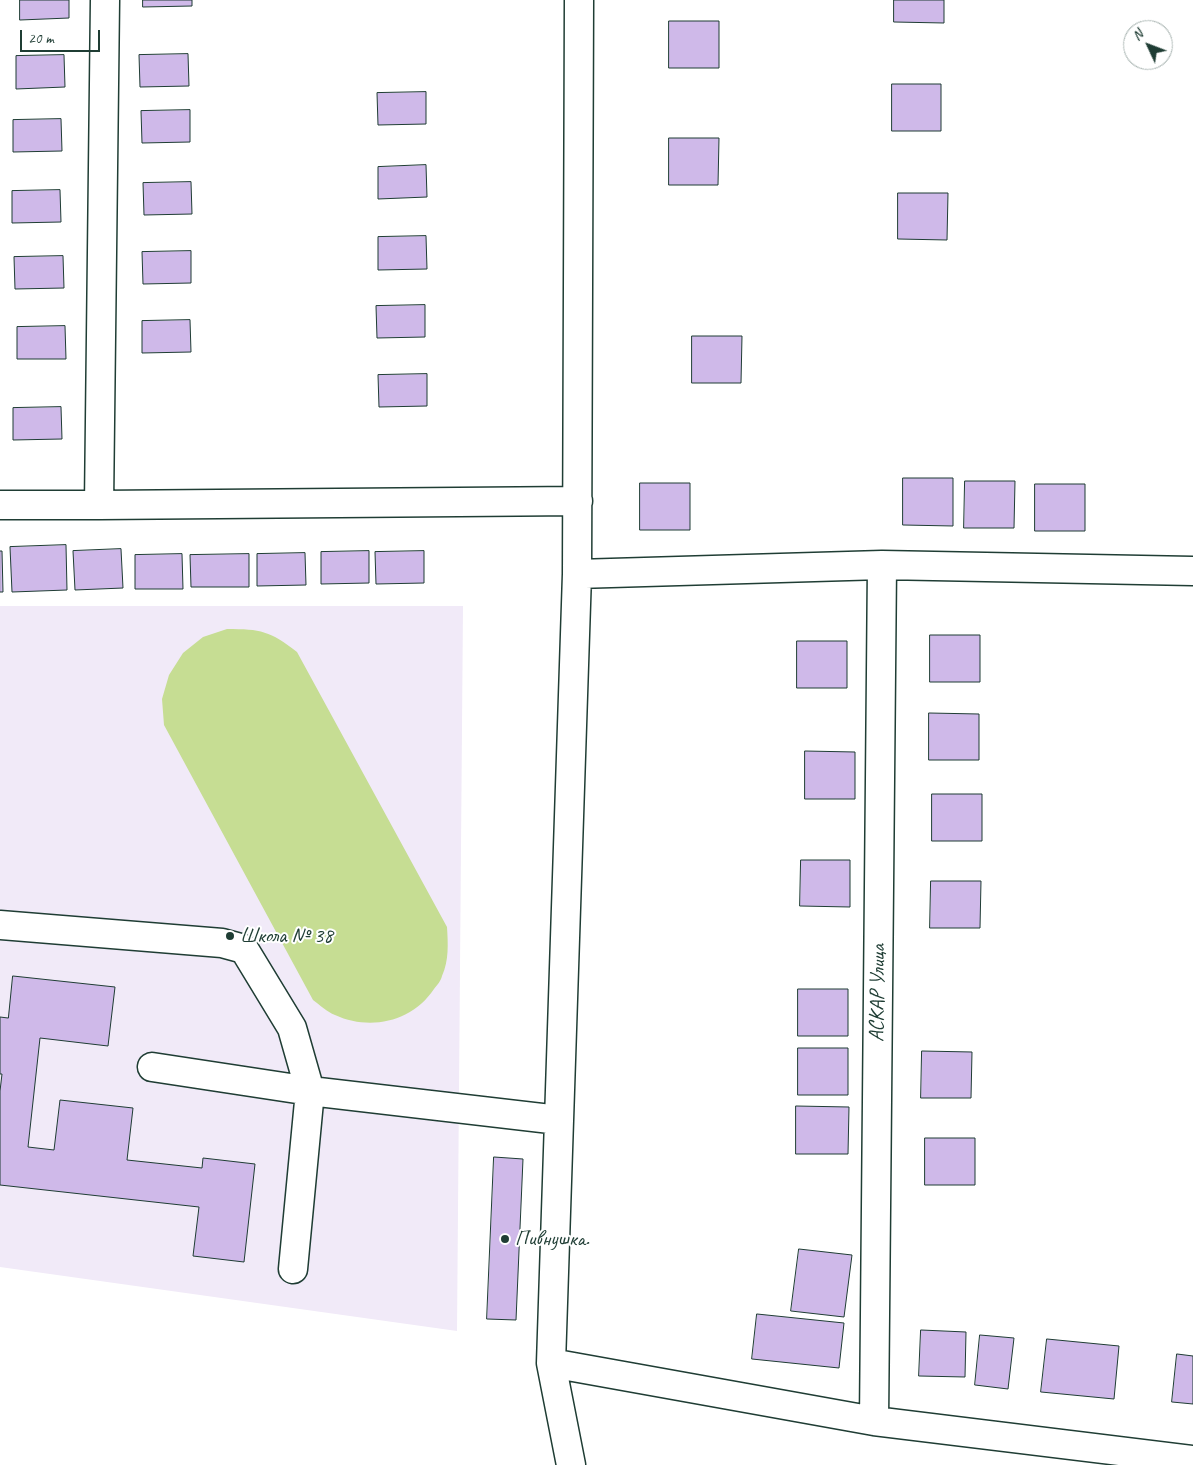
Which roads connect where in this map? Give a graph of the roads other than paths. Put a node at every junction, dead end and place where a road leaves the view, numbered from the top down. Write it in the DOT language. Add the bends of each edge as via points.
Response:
graph roads {
  1 [pos="105,0"];
  2 [pos="578,0"];
  3 [pos="578,501"];
  4 [pos="0,504"];
  5 [pos="99,506"];
  6 [pos="882,566"];
  7 [pos="1193,571"];
  8 [pos="577,574"];
  9 [pos="0,925"];
  10 [pos="152,1067"];
  11 [pos="310,1091"];
  12 [pos="559,1120"];
  13 [pos="293,1269"];
  14 [pos="551,1363"];
  15 [pos="874,1420"];
  16 [pos="1193,1460"];
  17 [pos="571,1465"];
  1 -- 5 [label="street"];
  2 -- 3 [label="street"];
  3 -- 5 [label="street"];
  3 -- 8 [label="street"];
  4 -- 5 [label="street"];
  6 -- 7 [label="street"];
  6 -- 8 [label="street"];
  6 -- 15 [label="street, АСКАР Улица"];
  8 -- 12 [label="street"];
  9 -- 11 [label="street" via="222,944 244,949 292,1028"];
  10 -- 11 [label="street"];
  11 -- 12 [label="street"];
  11 -- 13 [label="street"];
  12 -- 14 [label="street"];
  14 -- 15 [label="street"];
  14 -- 17 [label="street"];
  15 -- 16 [label="street"];
}
